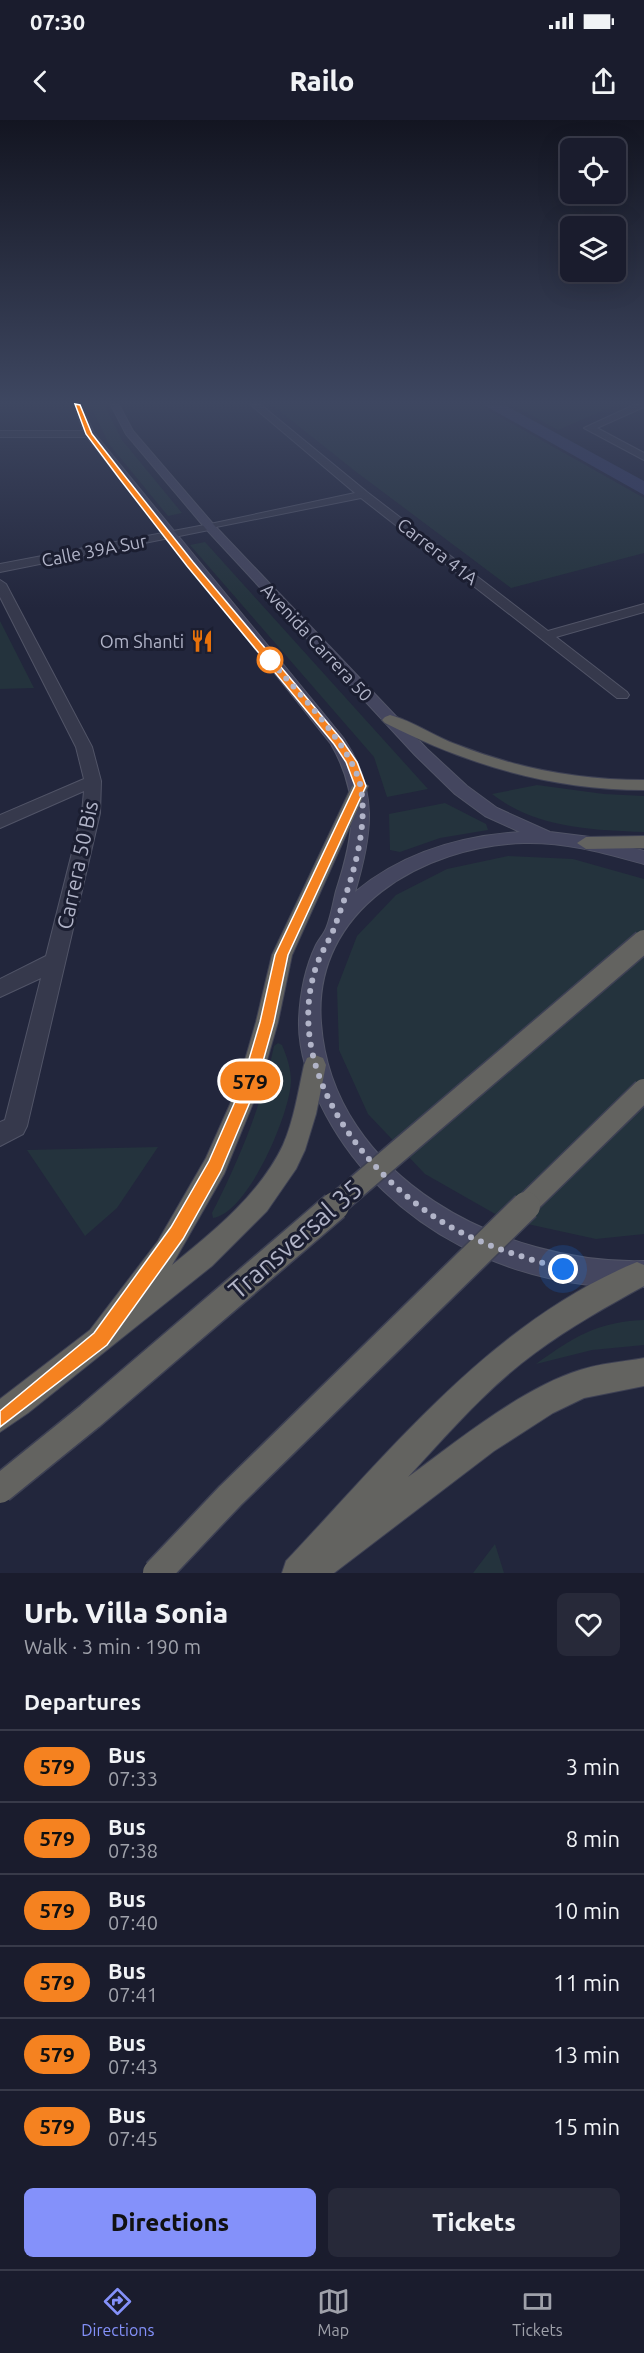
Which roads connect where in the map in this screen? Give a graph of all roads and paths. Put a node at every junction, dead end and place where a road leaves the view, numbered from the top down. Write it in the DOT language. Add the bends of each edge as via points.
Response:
graph roads {
  1 [pos="119,473"];
  2 [pos="164,473"];
  3 [pos="338,473"];
  4 [pos="363,494"];
  5 [pos="210,527"];
  6 [pos="168,535"];
  7 [pos="0,568"];
  8 [pos="0,584"];
  9 [pos="644,608"];
  10 [pos="546,636"];
  11 [pos="622,694"];
  12 [pos="390,720"];
  13 [pos="93,781"];
  14 [pos="644,785"];
  15 [pos="360,786"];
  16 [pos="0,822"];
  17 [pos="554,839"];
  18 [pos="644,842"];
  19 [pos="586,843"];
  20 [pos="644,858"];
  21 [pos="335,927"];
  22 [pos="644,941"];
  23 [pos="57,960"];
  24 [pos="0,989"];
  25 [pos="315,1065"];
  26 [pos="644,1090"];
  27 [pos="8,1130"];
  28 [pos="641,1275"];
  29 [pos="100,1339"];
  30 [pos="644,1372"];
  31 [pos="0,1417"];
  32 [pos="0,1489"];
  33 [pos="157,1573"];
  34 [pos="298,1573"];
  35 [pos="307,1573"];
  1 -- 6 [label="main road"];
  2 -- 5 [label="main road, Avenida Carrera 50"];
  3 -- 4 [label="street, Carrera 41A"];
  4 -- 5 [label="street, Calle 39A Sur"];
  4 -- 10 [label="street, Carrera 41A"];
  5 -- 6 [label="street, Calle 39A Sur"];
  5 -- 12 [label="main road, Avenida Carrera 50"];
  6 -- 7 [label="street, Calle 39A Sur"];
  6 -- 15 [label="main road" via="338,742"];
  8 -- 13 [label="street, Carrera 50 Bis" via="84,747"];
  9 -- 10 [label="street"];
  10 -- 11 [label="street, Carrera 41A"];
  12 -- 14 [label="highway" via="440,746 499,767 582,783"];
  12 -- 17 [label="main road, Avenida Carrera 50" via="461,790 491,812"];
  13 -- 16 [label="street"];
  13 -- 23 [label="street, Carrera 50 Bis" via="91,813"];
  15 -- 21 [label="main road" via="363,805 359,838"];
  15 -- 29 [label="highway" via="282,955 247,1090 215,1166 167,1250"];
  17 -- 19 [label="main road"];
  17 -- 21 [label="main road" via="510,838 467,844 427,856 368,891"];
  18 -- 19 [label="highway"];
  19 -- 20 [label="main road"];
  21 -- 25 [label="main road" via="316,967 309,1014"];
  22 -- 32 [label="highway, Transversal 35, bridge"];
  23 -- 24 [label="street"];
  23 -- 27 [label="street, Carrera 50 Bis"];
  25 -- 28 [label="main road" via="337,1117 374,1167 426,1212 491,1247 563,1269"];
  25 -- 29 [label="highway" via="301,1128 273,1184 247,1216 196,1264"];
  26 -- 33 [label="highway, bridge" via="230,1496"];
  28 -- 34 [label="highway" via="573,1310 523,1344 463,1396"];
  29 -- 31 [label="highway"];
  30 -- 35 [label="highway" via="581,1383 543,1402 413,1490"];
}
